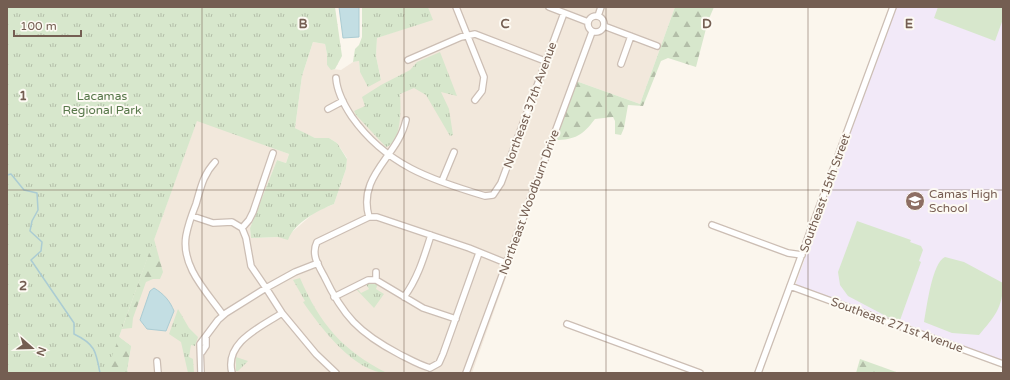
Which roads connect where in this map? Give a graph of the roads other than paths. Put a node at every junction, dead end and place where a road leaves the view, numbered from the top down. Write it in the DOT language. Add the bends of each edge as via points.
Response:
graph roads {
  1 [pos="456,7"];
  2 [pos="549,7"];
  3 [pos="601,7"];
  4 [pos="892,10"];
  5 [pos="564,13"];
  6 [pos="598,16"];
  7 [pos="588,22"];
  8 [pos="604,26"];
  9 [pos="592,32"];
  10 [pos="468,35"];
  11 [pos="631,36"];
  12 [pos="657,46"];
  13 [pos="408,60"];
  14 [pos="546,61"];
  15 [pos="621,64"];
  16 [pos="336,78"];
  17 [pos="475,100"];
  18 [pos="343,101"];
  19 [pos="328,109"];
  20 [pos="406,120"];
  21 [pos="454,152"];
  22 [pos="273,153"];
  23 [pos="388,155"];
  24 [pos="215,162"];
  25 [pos="442,181"];
  26 [pos="192,216"];
  27 [pos="369,217"];
  28 [pos="712,225"];
  29 [pos="242,228"];
  30 [pos="431,235"];
  31 [pos="480,253"];
  32 [pos="802,255"];
  33 [pos="506,263"];
  34 [pos="318,264"];
  35 [pos="376,272"];
  36 [pos="376,280"];
  37 [pos="790,286"];
  38 [pos="266,288"];
  39 [pos="334,297"];
  40 [pos="404,297"];
  41 [pos="282,313"];
  42 [pos="224,315"];
  43 [pos="456,319"];
  44 [pos="567,324"];
  45 [pos="157,361"];
  46 [pos="1003,364"];
  47 [pos="431,370"];
  48 [pos="158,373"];
  49 [pos="201,373"];
  50 [pos="232,373"];
  51 [pos="336,373"];
  52 [pos="466,373"];
  53 [pos="700,373"];
  54 [pos="758,373"];
  1 -- 10 [label="street"];
  2 -- 5 [label="street"];
  3 -- 6 [label="street"];
  4 -- 32 [label="street, Southeast 15th Street"];
  5 -- 7 [label="street"];
  5 -- 14 [label="street, Northeast 37th Avenue"];
  6 -- 7 [label="street"];
  6 -- 8 [label="street" via="603,20"];
  7 -- 9 [label="street"];
  8 -- 9 [label="street" via="599,32"];
  8 -- 11 [label="street"];
  9 -- 33 [label="street, Northeast Woodburn Drive"];
  10 -- 13 [label="street"];
  10 -- 14 [label="street" via="479,35"];
  10 -- 17 [label="street" via="484,77 482,91"];
  11 -- 12 [label="street"];
  11 -- 15 [label="street"];
  14 -- 25 [label="street, Northeast 37th Avenue" via="501,183 492,195 485,196"];
  16 -- 18 [label="street"];
  18 -- 19 [label="street"];
  18 -- 23 [label="street" via="361,129"];
  20 -- 23 [label="street" via="401,136"];
  21 -- 25 [label="street"];
  22 -- 29 [label="street" via="249,220"];
  23 -- 25 [label="street" via="411,169"];
  23 -- 27 [label="street" via="366,195"];
  24 -- 26 [label="street" via="206,172"];
  26 -- 29 [label="street" via="213,223 232,222"];
  26 -- 42 [label="street" via="186,236 187,259 192,271"];
  27 -- 30 [label="street" via="384,219"];
  27 -- 34 [label="street" via="317,242 314,253"];
  28 -- 32 [label="street" via="788,253"];
  29 -- 38 [label="street" via="251,266"];
  30 -- 31 [label="street"];
  30 -- 40 [label="street" via="420,270"];
  31 -- 33 [label="street"];
  31 -- 43 [label="street"];
  32 -- 37 [label="street, Southeast 15th Street"];
  33 -- 52 [label="street, Northeast Woodburn Drive"];
  34 -- 38 [label="street" via="295,272"];
  34 -- 39 [label="street"];
  35 -- 36 [label="street"];
  36 -- 39 [label="street" via="368,280"];
  36 -- 40 [label="street"];
  37 -- 46 [label="street, Southeast 271st Avenue"];
  37 -- 54 [label="street, Southeast 15th Street"];
  38 -- 41 [label="street"];
  38 -- 42 [label="street"];
  39 -- 47 [label="street" via="353,324 365,334"];
  40 -- 43 [label="street" via="423,308"];
  41 -- 50 [label="street" via="241,340 231,363"];
  41 -- 51 [label="street" via="316,354"];
  42 -- 49 [label="street" via="200,344"];
  43 -- 47 [label="street" via="440,361"];
  44 -- 53 [label="street"];
  45 -- 48 [label="street"];
}
